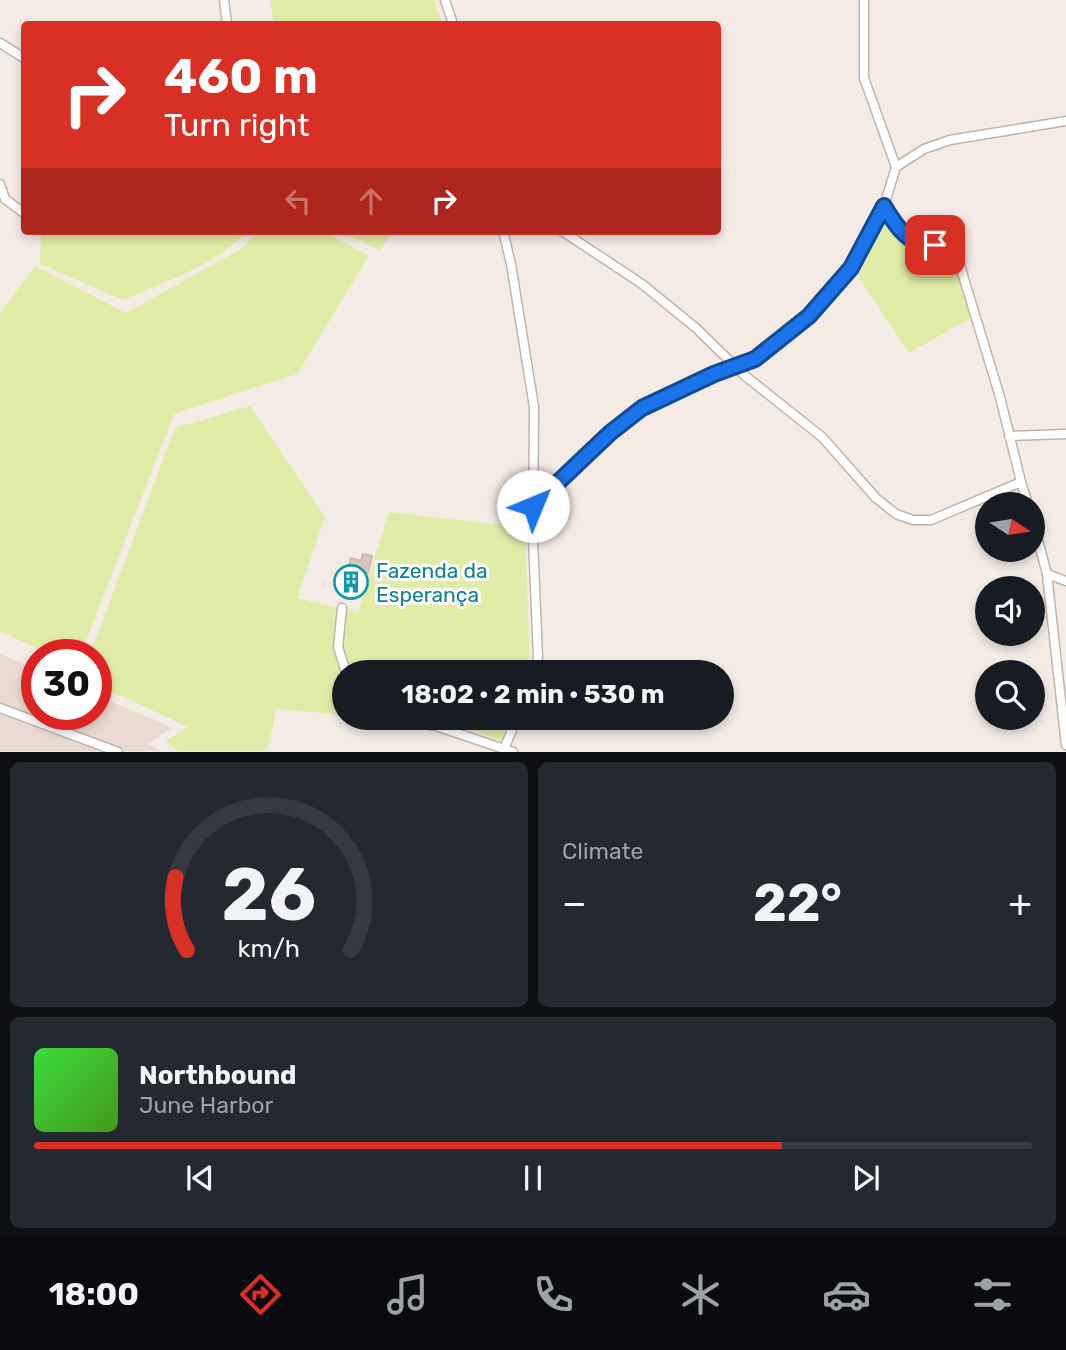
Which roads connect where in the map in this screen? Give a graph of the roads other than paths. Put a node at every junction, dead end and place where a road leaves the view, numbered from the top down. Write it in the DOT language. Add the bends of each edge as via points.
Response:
graph roads {
  1 [pos="224,0"];
  2 [pos="445,0"];
  3 [pos="864,0"];
  4 [pos="227,21"];
  5 [pos="452,21"];
  6 [pos="0,43"];
  7 [pos="21,56"];
  8 [pos="1066,121"];
  9 [pos="896,167"];
  10 [pos="0,184"];
  11 [pos="884,206"];
  12 [pos="21,211"];
  13 [pos="504,235"];
  14 [pos="568,235"];
  15 [pos="735,365"];
  16 [pos="1066,434"];
  17 [pos="1009,436"];
  18 [pos="1021,482"];
  19 [pos="1024,492"];
  20 [pos="533,506"];
  21 [pos="1045,562"];
  22 [pos="1048,574"];
  23 [pos="1066,581"];
  24 [pos="342,608"];
  25 [pos="342,660"];
  26 [pos="536,660"];
  27 [pos="0,708"];
  28 [pos="448,730"];
  29 [pos="513,730"];
  30 [pos="1066,745"];
  31 [pos="507,750"];
  32 [pos="113,751"];
  1 -- 4 [label="street"];
  2 -- 5 [label="street"];
  3 -- 9 [label="street" via="864,78"];
  6 -- 7 [label="street"];
  8 -- 9 [label="street" via="950,140 932,145"];
  9 -- 11 [label="street"];
  10 -- 12 [label="street" via="5,199"];
  11 -- 15 [label="street" via="851,268 821,304 761,355"];
  11 -- 17 [label="street" via="912,241 955,249"];
  13 -- 20 [label="street" via="533,391"];
  14 -- 15 [label="street" via="656,294"];
  15 -- 18 [label="street" via="822,437 876,498 903,517 931,520"];
  15 -- 20 [label="street" via="642,408"];
  16 -- 17 [label="street"];
  17 -- 18 [label="street"];
  18 -- 19 [label="street"];
  20 -- 26 [label="street"];
  21 -- 22 [label="street"];
  22 -- 23 [label="street"];
  22 -- 30 [label="street"];
  24 -- 25 [label="street" via="338,647"];
  27 -- 32 [label="street"];
  28 -- 31 [label="street"];
  29 -- 31 [label="street"];
}
